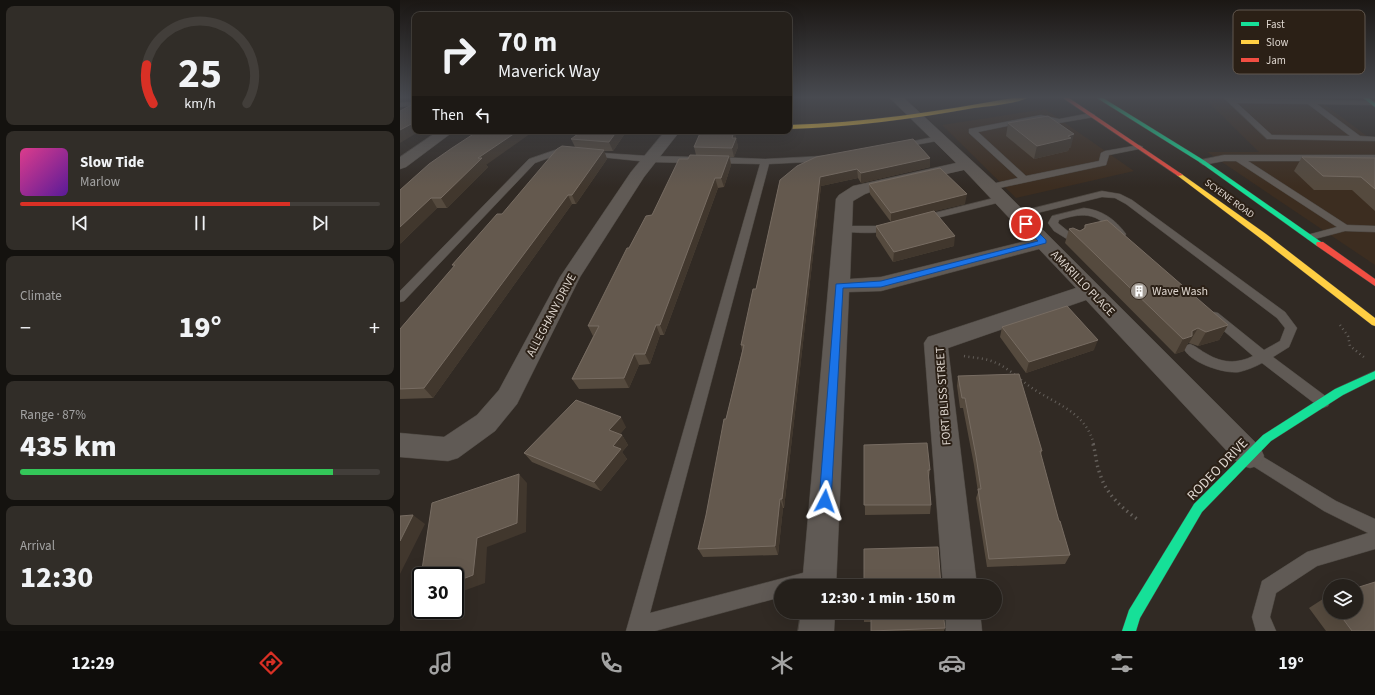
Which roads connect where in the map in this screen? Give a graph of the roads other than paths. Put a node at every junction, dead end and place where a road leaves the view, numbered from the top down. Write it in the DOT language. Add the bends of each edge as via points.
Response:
graph roads {
  1 [pos="928,127"];
  2 [pos="990,127"];
  3 [pos="1109,127"];
  4 [pos="1147,127"];
  5 [pos="1260,127"];
  6 [pos="1344,127"];
  7 [pos="443,134"];
  8 [pos="671,134"];
  9 [pos="939,138"];
  10 [pos="1358,138"];
  11 [pos="1375,139"];
  12 [pos="1139,146"];
  13 [pos="891,147"];
  14 [pos="838,157"];
  15 [pos="1238,158"];
  16 [pos="1375,158"];
  17 [pos="650,159"];
  18 [pos="765,162"];
  19 [pos="1203,162"];
  20 [pos="400,164"];
  21 [pos="967,165"];
  22 [pos="1024,179"];
  23 [pos="996,193"];
  24 [pos="1017,215"];
  25 [pos="914,221"];
  26 [pos="898,225"];
  27 [pos="1344,228"];
  28 [pos="842,229"];
  29 [pos="1375,229"];
  30 [pos="1311,237"];
  31 [pos="1075,241"];
  32 [pos="1043,242"];
  33 [pos="1128,243"];
  34 [pos="1375,283"];
  35 [pos="839,286"];
  36 [pos="1090,291"];
  37 [pos="400,298"];
  38 [pos="1208,311"];
  39 [pos="1375,323"];
  40 [pos="1190,349"];
  41 [pos="1262,356"];
  42 [pos="1375,375"];
  43 [pos="1323,402"];
  44 [pos="400,445"];
  45 [pos="1250,456"];
  46 [pos="1375,528"];
  47 [pos="1375,540"];
  48 [pos="819,579"];
  49 [pos="959,579"];
  50 [pos="774,590"];
  51 [pos="817,619"];
  52 [pos="963,619"];
  53 [pos="637,629"];
  54 [pos="816,631"];
  55 [pos="964,631"];
  56 [pos="1129,631"];
  57 [pos="1266,631"];
  1 -- 9 [label="street, AMARILLO PLACE"];
  2 -- 22 [label="lane" via="972,131"];
  3 -- 12 [label="main road, SCYENE ROAD"];
  4 -- 19 [label="main road, SCYENE ROAD"];
  5 -- 10 [label="lane" via="1270,137"];
  6 -- 10 [label="lane"];
  7 -- 20 [label="street"];
  8 -- 17 [label="street, ALLEGHANY DRIVE"];
  9 -- 13 [label="lane"];
  9 -- 21 [label="street, AMARILLO PLACE"];
  10 -- 11 [label="lane"];
  12 -- 22 [label="lane" via="1105,153 1103,163"];
  12 -- 39 [label="main road, SCYENE ROAD" via="1263,236"];
  14 -- 18 [label="lane"];
  15 -- 16 [label="lane"];
  15 -- 19 [label="lane"];
  15 -- 27 [label="lane"];
  17 -- 18 [label="lane"];
  17 -- 37 [label="lane" via="561,150 532,161"];
  17 -- 44 [label="street, ALLEGHANY DRIVE" via="570,277 508,397 486,423 448,449"];
  18 -- 53 [label="lane"];
  19 -- 30 [label="main road, SCYENE ROAD"];
  21 -- 23 [label="street, AMARILLO PLACE"];
  21 -- 28 [label="street" via="859,190 845,199"];
  22 -- 23 [label="lane"];
  23 -- 24 [label="street, AMARILLO PLACE"];
  23 -- 25 [label="lane"];
  24 -- 32 [label="street, AMARILLO PLACE"];
  24 -- 41 [label="lane" via="1102,194 1117,196 1129,202 1281,315 1291,328 1284,344"];
  26 -- 28 [label="lane" via="883,229"];
  27 -- 29 [label="lane"];
  27 -- 30 [label="lane"];
  28 -- 35 [label="street"];
  30 -- 34 [label="main road, SCYENE ROAD"];
  31 -- 33 [label="lane" via="1058,229 1053,222 1055,218 1085,211 1096,213 1104,217"];
  32 -- 35 [label="street" via="881,284"];
  32 -- 36 [label="street, AMARILLO PLACE"];
  35 -- 48 [label="street"];
  36 -- 45 [label="street, AMARILLO PLACE"];
  36 -- 49 [label="street, FORT BLISS STREET" via="936,343"];
  38 -- 41 [label="lane"];
  40 -- 41 [label="lane" via="1201,358 1228,366 1245,366"];
  41 -- 43 [label="lane"];
  42 -- 43 [label="main road, RODEO DRIVE"];
  43 -- 45 [label="main road, RODEO DRIVE" via="1267,438"];
  45 -- 46 [label="lane" via="1330,506"];
  45 -- 56 [label="main road, RODEO DRIVE" via="1198,508 1134,615"];
  47 -- 57 [label="lane" via="1313,558 1268,587 1261,617"];
  50 -- 53 [label="lane"];
  51 -- 54 [label="street"];
  52 -- 55 [label="street"];
}
